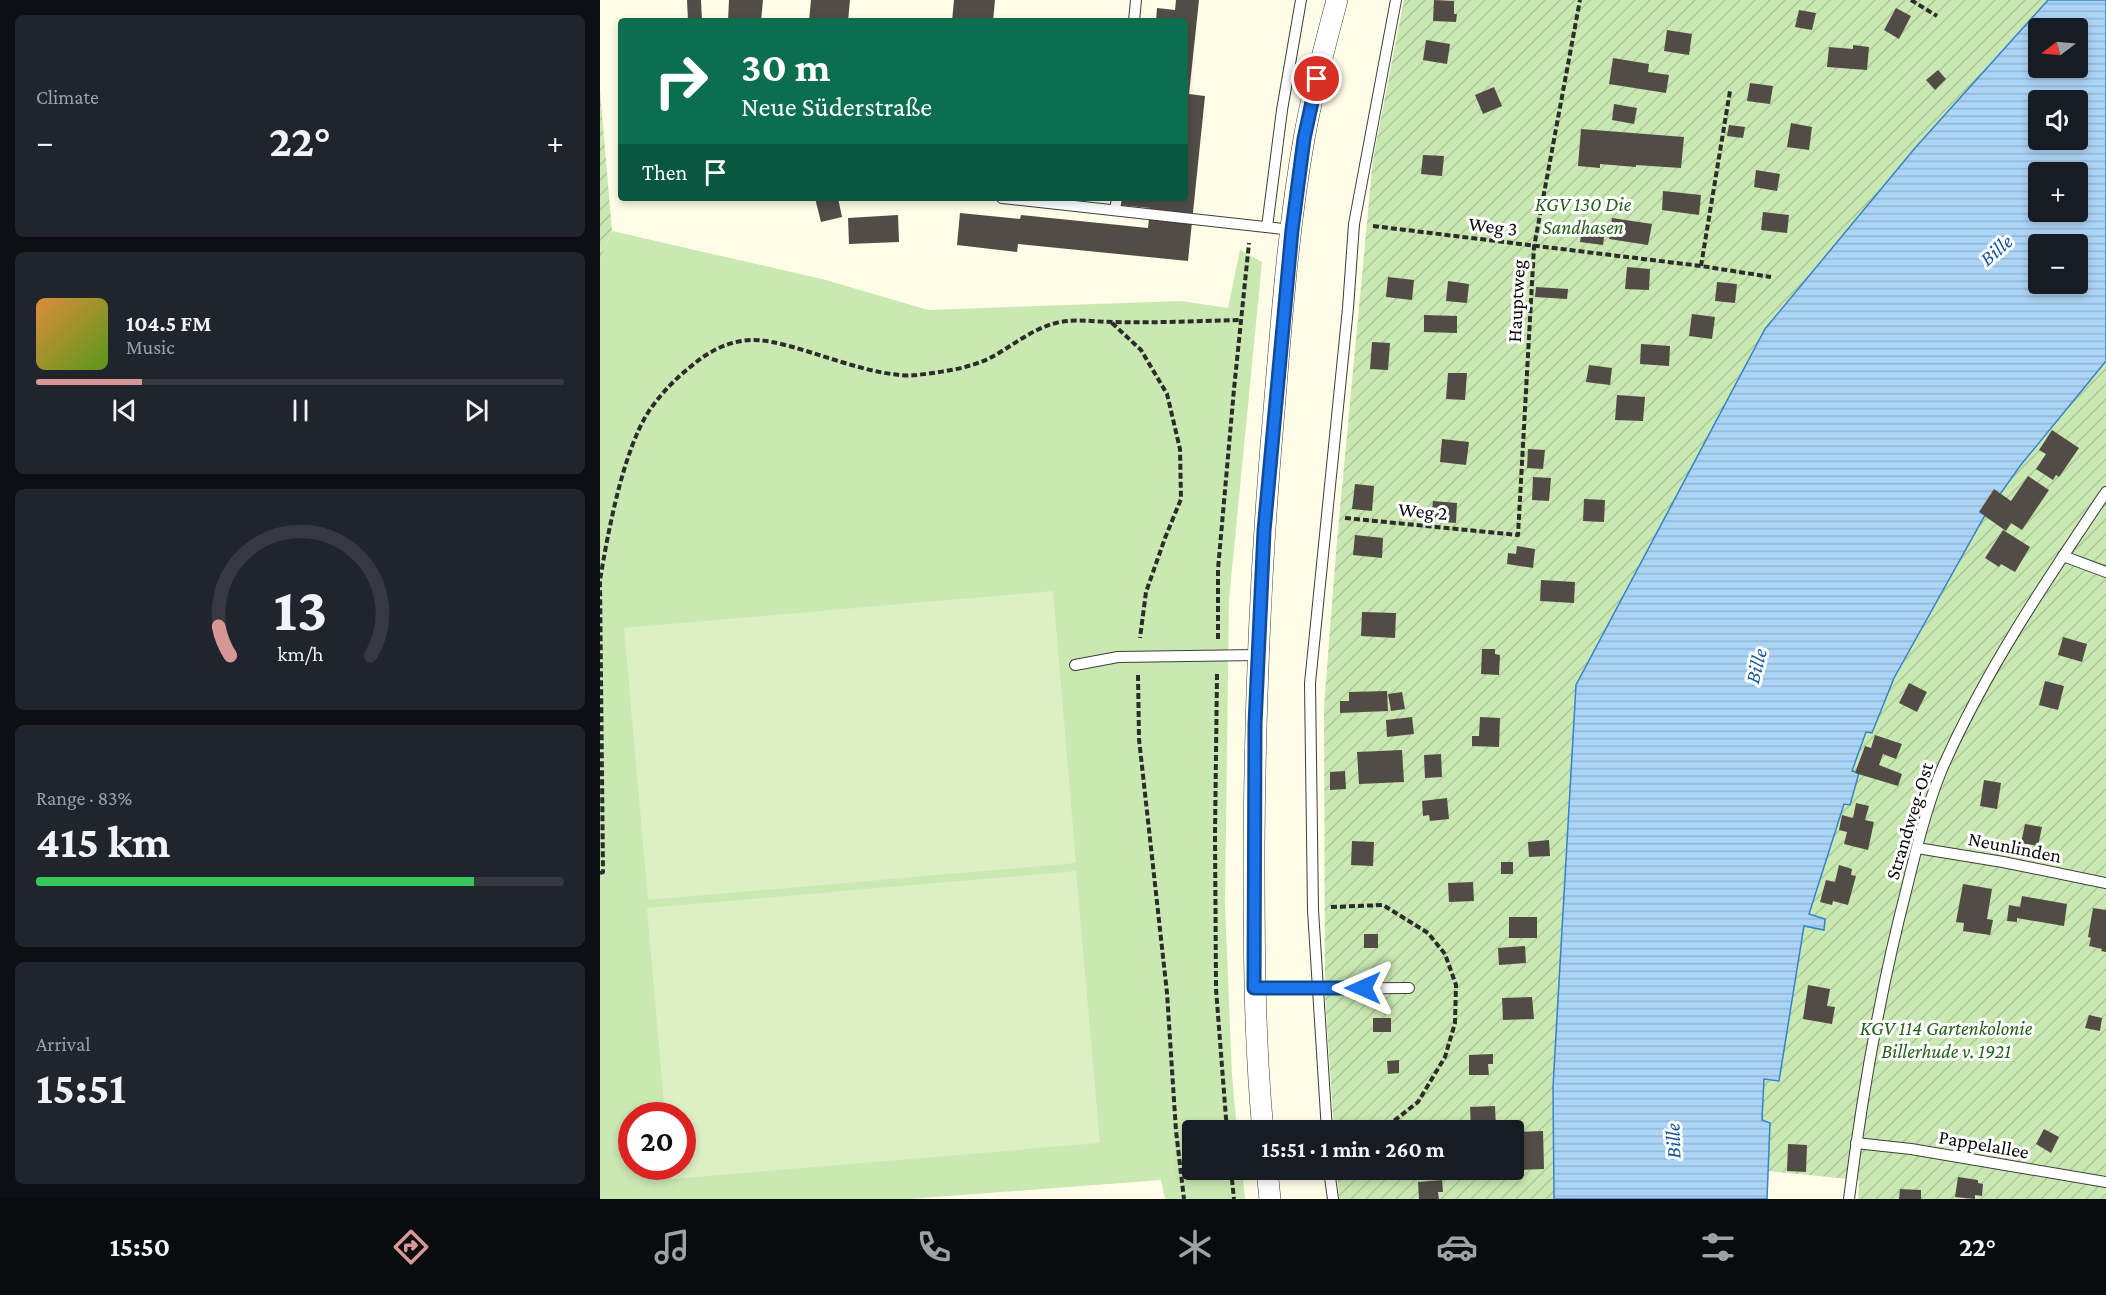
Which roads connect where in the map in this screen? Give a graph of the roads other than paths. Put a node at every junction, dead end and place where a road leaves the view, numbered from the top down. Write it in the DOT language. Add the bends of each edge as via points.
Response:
graph roads {
  1 [pos="1136,0"];
  2 [pos="1301,0"];
  3 [pos="1337,0"];
  4 [pos="1396,0"];
  5 [pos="1134,18"];
  6 [pos="1030,201"];
  7 [pos="1116,201"];
  8 [pos="1115,210"];
  9 [pos="1267,226"];
  10 [pos="1292,230"];
  11 [pos="2106,492"];
  12 [pos="2063,556"];
  13 [pos="2106,572"];
  14 [pos="1258,655"];
  15 [pos="1075,665"];
  16 [pos="1917,848"];
  17 [pos="2106,883"];
  18 [pos="1254,988"];
  19 [pos="1318,988"];
  20 [pos="1409,988"];
  21 [pos="1262,1120"];
  22 [pos="1326,1120"];
  23 [pos="1856,1143"];
  24 [pos="1268,1180"];
  25 [pos="1330,1180"];
  26 [pos="2106,1182"];
  27 [pos="1270,1199"];
  28 [pos="1333,1199"];
  29 [pos="1849,1199"];
  1 -- 5 [label="lane"];
  2 -- 9 [label="lane"];
  3 -- 10 [label="street" via="1304,139"];
  4 -- 19 [label="lane" via="1354,224 1310,682"];
  6 -- 8 [label="lane"];
  7 -- 8 [label="lane"];
  8 -- 9 [label="lane"];
  9 -- 10 [label="lane"];
  10 -- 14 [label="street" via="1264,531"];
  11 -- 12 [label="lane, Strandweg-Ost"];
  12 -- 13 [label="lane"];
  12 -- 16 [label="lane, Strandweg-Ost" via="2028,609 1960,730 1941,772"];
  14 -- 15 [label="lane" via="1118,657"];
  14 -- 18 [label="street"];
  16 -- 17 [label="lane, Neunlinden"];
  16 -- 23 [label="lane, Strandweg-Ost" via="1889,958"];
  18 -- 19 [label="lane"];
  18 -- 21 [label="street"];
  19 -- 20 [label="lane"];
  19 -- 22 [label="lane"];
  23 -- 26 [label="lane, Pappelallee"];
  23 -- 29 [label="lane, Strandweg-Ost"];
  24 -- 27 [label="street"];
  25 -- 28 [label="lane"];
}
